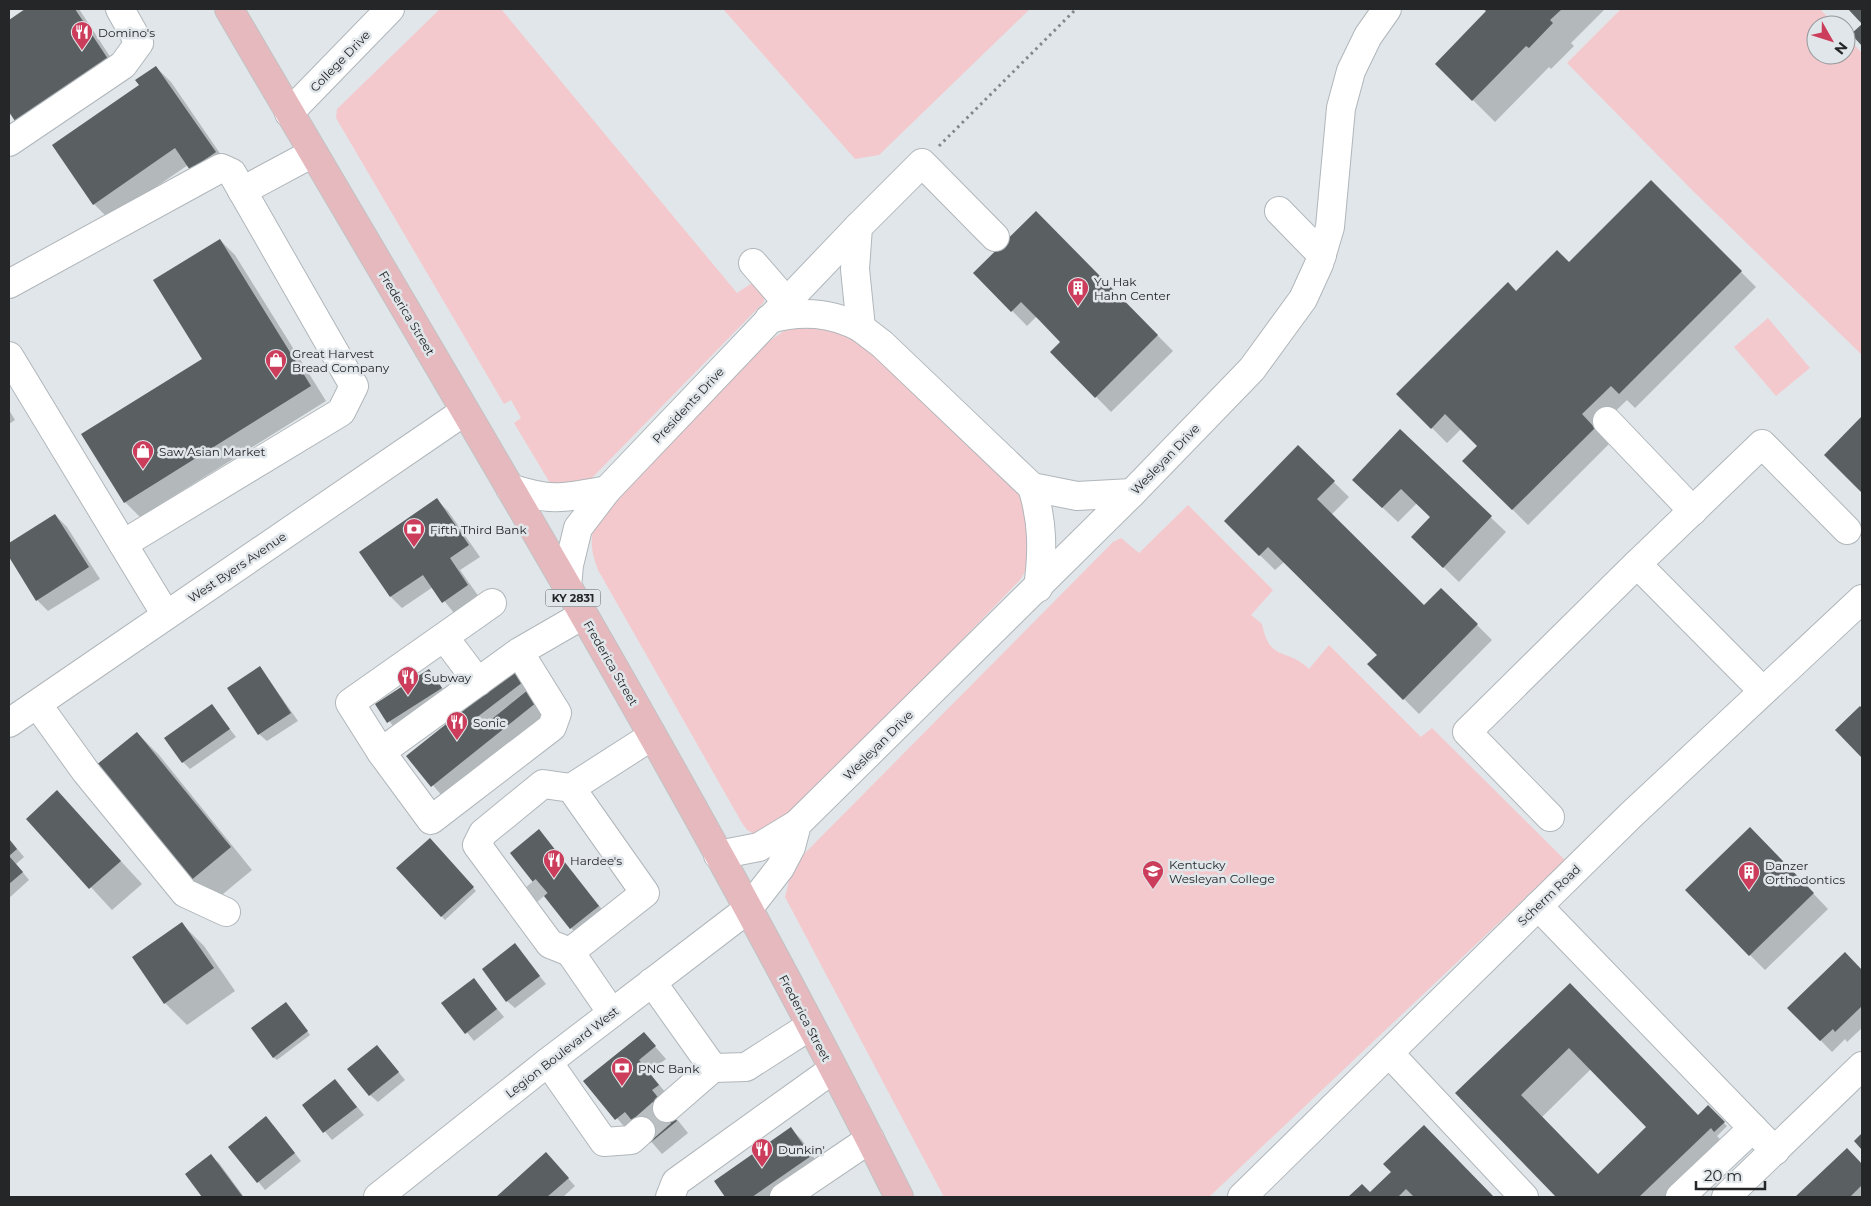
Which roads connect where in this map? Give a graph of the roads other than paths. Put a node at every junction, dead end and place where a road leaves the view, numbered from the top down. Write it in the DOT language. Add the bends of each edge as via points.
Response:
graph roads {
  1 [pos="120,9"];
  2 [pos="228,9"];
  3 [pos="390,9"];
  4 [pos="1387,9"];
  5 [pos="289,113"];
  6 [pos="9,142"];
  7 [pos="313,153"];
  8 [pos="242,191"];
  9 [pos="1279,211"];
  10 [pos="858,227"];
  11 [pos="996,237"];
  12 [pos="1322,255"];
  13 [pos="753,263"];
  14 [pos="9,284"];
  15 [pos="778,310"];
  16 [pos="861,328"];
  17 [pos="9,356"];
  18 [pos="465,412"];
  19 [pos="1607,421"];
  20 [pos="1032,487"];
  21 [pos="510,488"];
  22 [pos="608,490"];
  23 [pos="1132,493"];
  24 [pos="1693,511"];
  25 [pos="1847,530"];
  26 [pos="123,544"];
  27 [pos="1637,564"];
  28 [pos="567,588"];
  29 [pos="1038,588"];
  30 [pos="1862,599"];
  31 [pos="492,603"];
  32 [pos="166,615"];
  33 [pos="583,615"];
  34 [pos="441,638"];
  35 [pos="519,652"];
  36 [pos="1752,680"];
  37 [pos="478,682"];
  38 [pos="37,704"];
  39 [pos="9,723"];
  40 [pos="652,736"];
  41 [pos="381,752"];
  42 [pos="563,787"];
  43 [pos="1550,817"];
  44 [pos="797,824"];
  45 [pos="718,855"];
  46 [pos="1538,906"];
  47 [pos="748,909"];
  48 [pos="226,912"];
  49 [pos="544,936"];
  50 [pos="570,952"];
  51 [pos="652,982"];
  52 [pos="612,1013"];
  53 [pos="810,1026"];
  54 [pos="1389,1053"];
  55 [pos="548,1062"];
  56 [pos="1862,1066"];
  57 [pos="713,1068"];
  58 [pos="832,1070"];
  59 [pos="667,1108"];
  60 [pos="757,1124"];
  61 [pos="1753,1128"];
  62 [pos="641,1132"];
  63 [pos="870,1139"];
  64 [pos="1775,1151"];
  65 [pos="809,1180"];
  66 [pos="378,1197"];
  67 [pos="670,1197"];
  68 [pos="687,1197"];
  69 [pos="764,1197"];
  70 [pos="784,1197"];
  71 [pos="899,1197"];
  72 [pos="1242,1197"];
  73 [pos="1524,1197"];
  74 [pos="1680,1197"];
  75 [pos="1726,1197"];
  1 -- 6 [label="street" via="139,43 123,65"];
  2 -- 5 [label="main road, Frederica Street / KY 2831"];
  3 -- 5 [label="street, College Drive"];
  4 -- 12 [label="street, Wesleyan Drive" via="1368,36 1348,80 1341,108 1330,226"];
  5 -- 7 [label="main road, Frederica Street / KY 2831"];
  7 -- 8 [label="street"];
  7 -- 18 [label="main road, Frederica Street / KY 2831"];
  8 -- 14 [label="street" via="232,174 221,168"];
  8 -- 26 [label="street" via="354,386 341,412"];
  9 -- 12 [label="street"];
  10 -- 11 [label="street, Presidents Drive" via="922,163"];
  10 -- 15 [label="street, Presidents Drive"];
  10 -- 16 [label="street" via="855,269"];
  12 -- 23 [label="street, Wesleyan Drive" via="1303,299 1252,370"];
  13 -- 15 [label="street"];
  15 -- 16 [label="street" via="816,312 843,318"];
  15 -- 22 [label="street, Presidents Drive"];
  16 -- 20 [label="street" via="882,344"];
  17 -- 26 [label="street"];
  18 -- 21 [label="main road, Frederica Street / KY 2831"];
  18 -- 32 [label="street, West Byers Avenue"];
  19 -- 24 [label="street"];
  20 -- 23 [label="street" via="1078,496"];
  20 -- 29 [label="street" via="1042,532"];
  21 -- 22 [label="street" via="536,497 555,499"];
  21 -- 28 [label="main road, Frederica Street / KY 2831"];
  22 -- 28 [label="street, Presidents Drive" via="578,528 570,556"];
  23 -- 29 [label="street, Wesleyan Drive"];
  24 -- 25 [label="street" via="1762,444"];
  24 -- 27 [label="street"];
  26 -- 32 [label="street"];
  27 -- 36 [label="street"];
  27 -- 43 [label="street" via="1467,732"];
  28 -- 33 [label="main road, Frederica Street / KY 2831"];
  29 -- 44 [label="street, Wesleyan Drive"];
  30 -- 46 [label="street, Scherm Road"];
  31 -- 34 [label="street"];
  32 -- 38 [label="street, West Byers Avenue"];
  33 -- 35 [label="street"];
  33 -- 40 [label="main road, Frederica Street / KY 2831"];
  34 -- 37 [label="street"];
  34 -- 41 [label="street" via="350,703"];
  35 -- 37 [label="street"];
  35 -- 41 [label="street" via="557,713 552,727 431,820"];
  37 -- 41 [label="street"];
  38 -- 39 [label="street, West Byers Avenue"];
  38 -- 48 [label="street" via="86,772 185,893"];
  40 -- 42 [label="street"];
  40 -- 45 [label="main road, Frederica Street / KY 2831"];
  42 -- 49 [label="street" via="506,825 497,835 495,847 502,861 541,907"];
  42 -- 49 [label="street" via="543,784 483,833 477,845"];
  42 -- 50 [label="street" via="644,893"];
  44 -- 45 [label="street, Wesleyan Drive" via="760,847"];
  44 -- 47 [label="street" via="791,847 780,868"];
  45 -- 47 [label="main road, Frederica Street / KY 2831"];
  46 -- 54 [label="street, Scherm Road"];
  46 -- 61 [label="street"];
  47 -- 51 [label="street, Legion Boulevard West"];
  47 -- 53 [label="main road, Frederica Street / KY 2831"];
  49 -- 50 [label="street" via="550,944"];
  50 -- 52 [label="street"];
  51 -- 52 [label="street, Legion Boulevard West"];
  51 -- 57 [label="street"];
  52 -- 55 [label="street, Legion Boulevard West"];
  53 -- 57 [label="street" via="746,1067"];
  53 -- 58 [label="main road, Frederica Street / KY 2831"];
  54 -- 72 [label="street, Scherm Road"];
  54 -- 73 [label="street"];
  55 -- 62 [label="street" via="604,1142 631,1140"];
  55 -- 66 [label="street, Legion Boulevard West"];
  56 -- 64 [label="street"];
  57 -- 59 [label="street"];
  58 -- 60 [label="street"];
  58 -- 63 [label="main road, Frederica Street / KY 2831"];
  60 -- 67 [label="street" via="676,1182"];
  60 -- 68 [label="street" via="756,1138 695,1185"];
  61 -- 64 [label="street"];
  61 -- 74 [label="street"];
  63 -- 65 [label="street"];
  63 -- 71 [label="main road, Frederica Street / KY 2831"];
  64 -- 75 [label="street"];
  65 -- 69 [label="street" via="796,1176"];
  65 -- 70 [label="street"];
}
